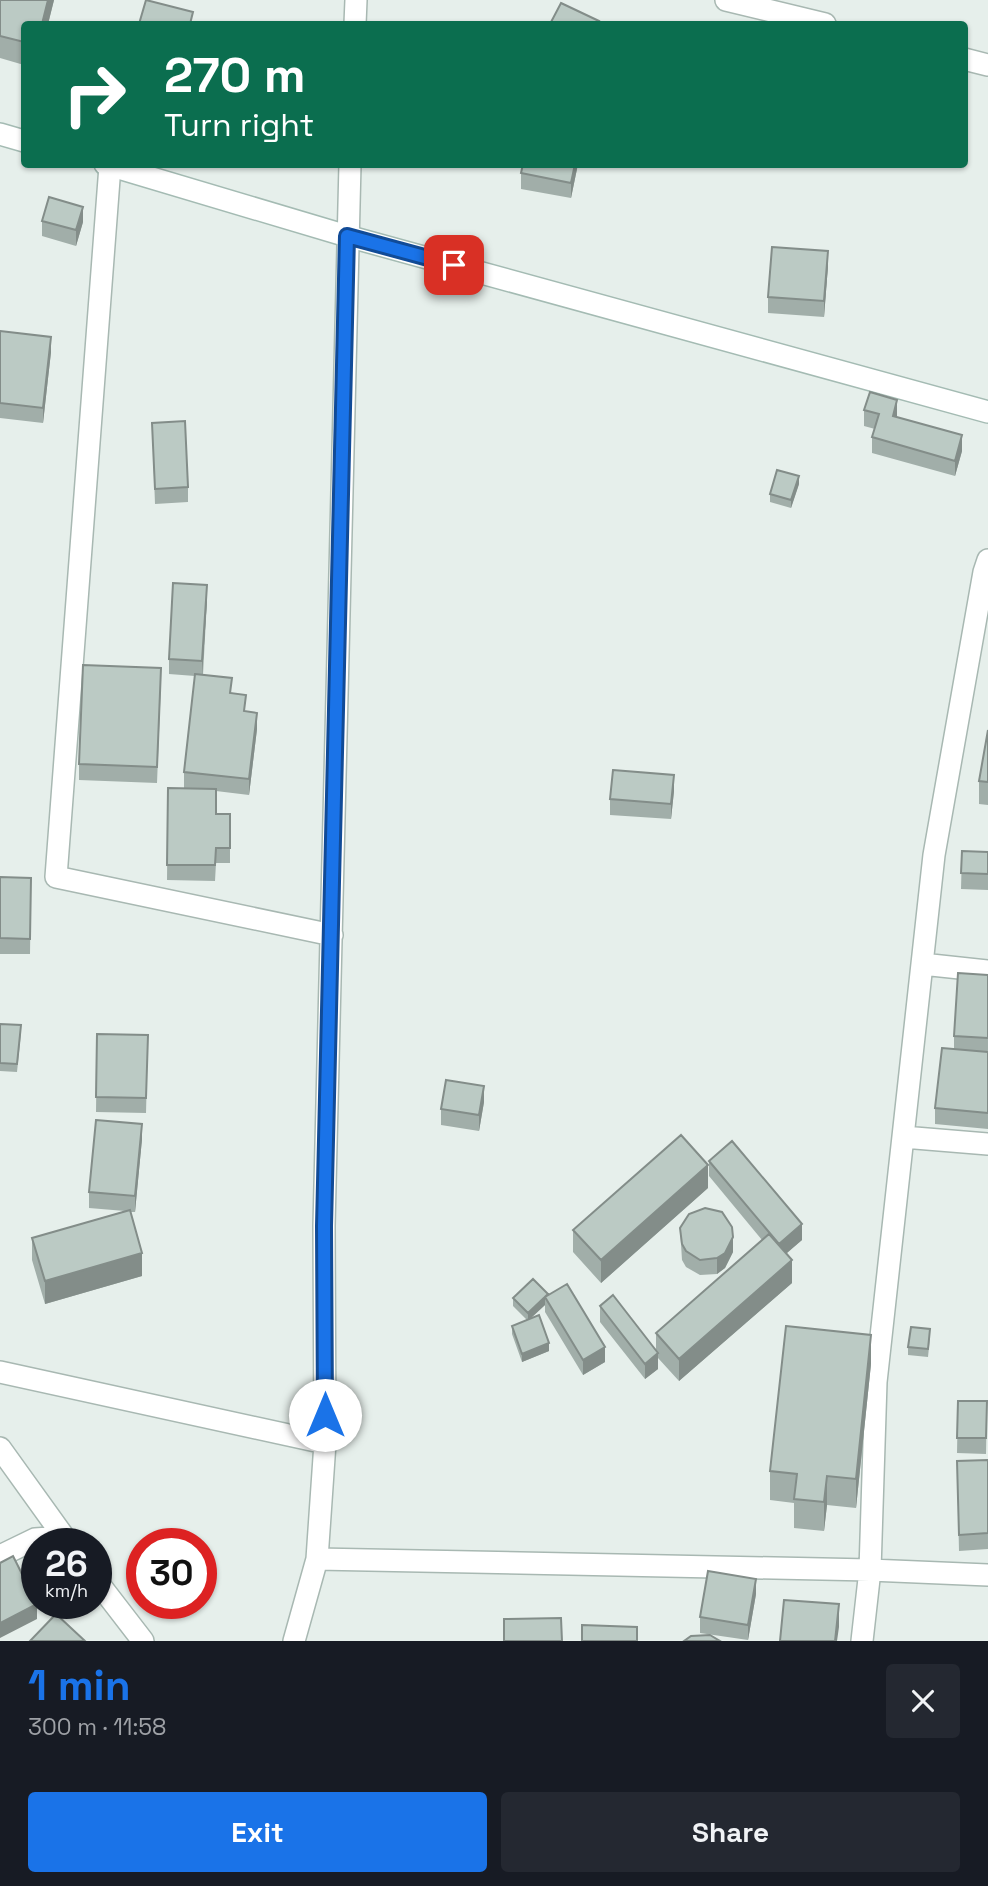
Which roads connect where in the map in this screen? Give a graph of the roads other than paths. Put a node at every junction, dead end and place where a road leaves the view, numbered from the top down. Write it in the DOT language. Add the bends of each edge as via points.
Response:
graph roads {
  1 [pos="356,0"];
  2 [pos="726,0"];
  3 [pos="355,21"];
  4 [pos="813,21"];
  5 [pos="968,60"];
  6 [pos="988,65"];
  7 [pos="0,134"];
  8 [pos="21,140"];
  9 [pos="107,168"];
  10 [pos="117,168"];
  11 [pos="350,168"];
  12 [pos="347,236"];
  13 [pos="988,412"];
  14 [pos="988,560"];
  15 [pos="332,935"];
  16 [pos="922,964"];
  17 [pos="988,971"];
  18 [pos="903,1137"];
  19 [pos="988,1144"];
  20 [pos="0,1372"];
  21 [pos="325,1443"];
  22 [pos="0,1448"];
  23 [pos="57,1528"];
  24 [pos="21,1546"];
  25 [pos="0,1556"];
  26 [pos="317,1559"];
  27 [pos="870,1570"];
  28 [pos="988,1575"];
  29 [pos="112,1601"];
  30 [pos="143,1641"];
  31 [pos="294,1641"];
  32 [pos="862,1641"];
  1 -- 3 [label="street"];
  2 -- 4 [label="street"];
  5 -- 6 [label="street"];
  7 -- 8 [label="street"];
  9 -- 15 [label="street" via="56,877"];
  10 -- 12 [label="street"];
  11 -- 12 [label="street"];
  12 -- 13 [label="street"];
  12 -- 15 [label="street"];
  14 -- 16 [label="street" via="934,855"];
  15 -- 21 [label="street" via="324,1226"];
  16 -- 17 [label="street"];
  16 -- 18 [label="street"];
  18 -- 19 [label="street"];
  18 -- 27 [label="street" via="876,1382"];
  20 -- 21 [label="street"];
  21 -- 26 [label="street"];
  22 -- 23 [label="street"];
  24 -- 25 [label="street"];
  26 -- 27 [label="street"];
  26 -- 31 [label="street"];
  27 -- 28 [label="street"];
  27 -- 32 [label="street"];
  29 -- 30 [label="street"];
}
